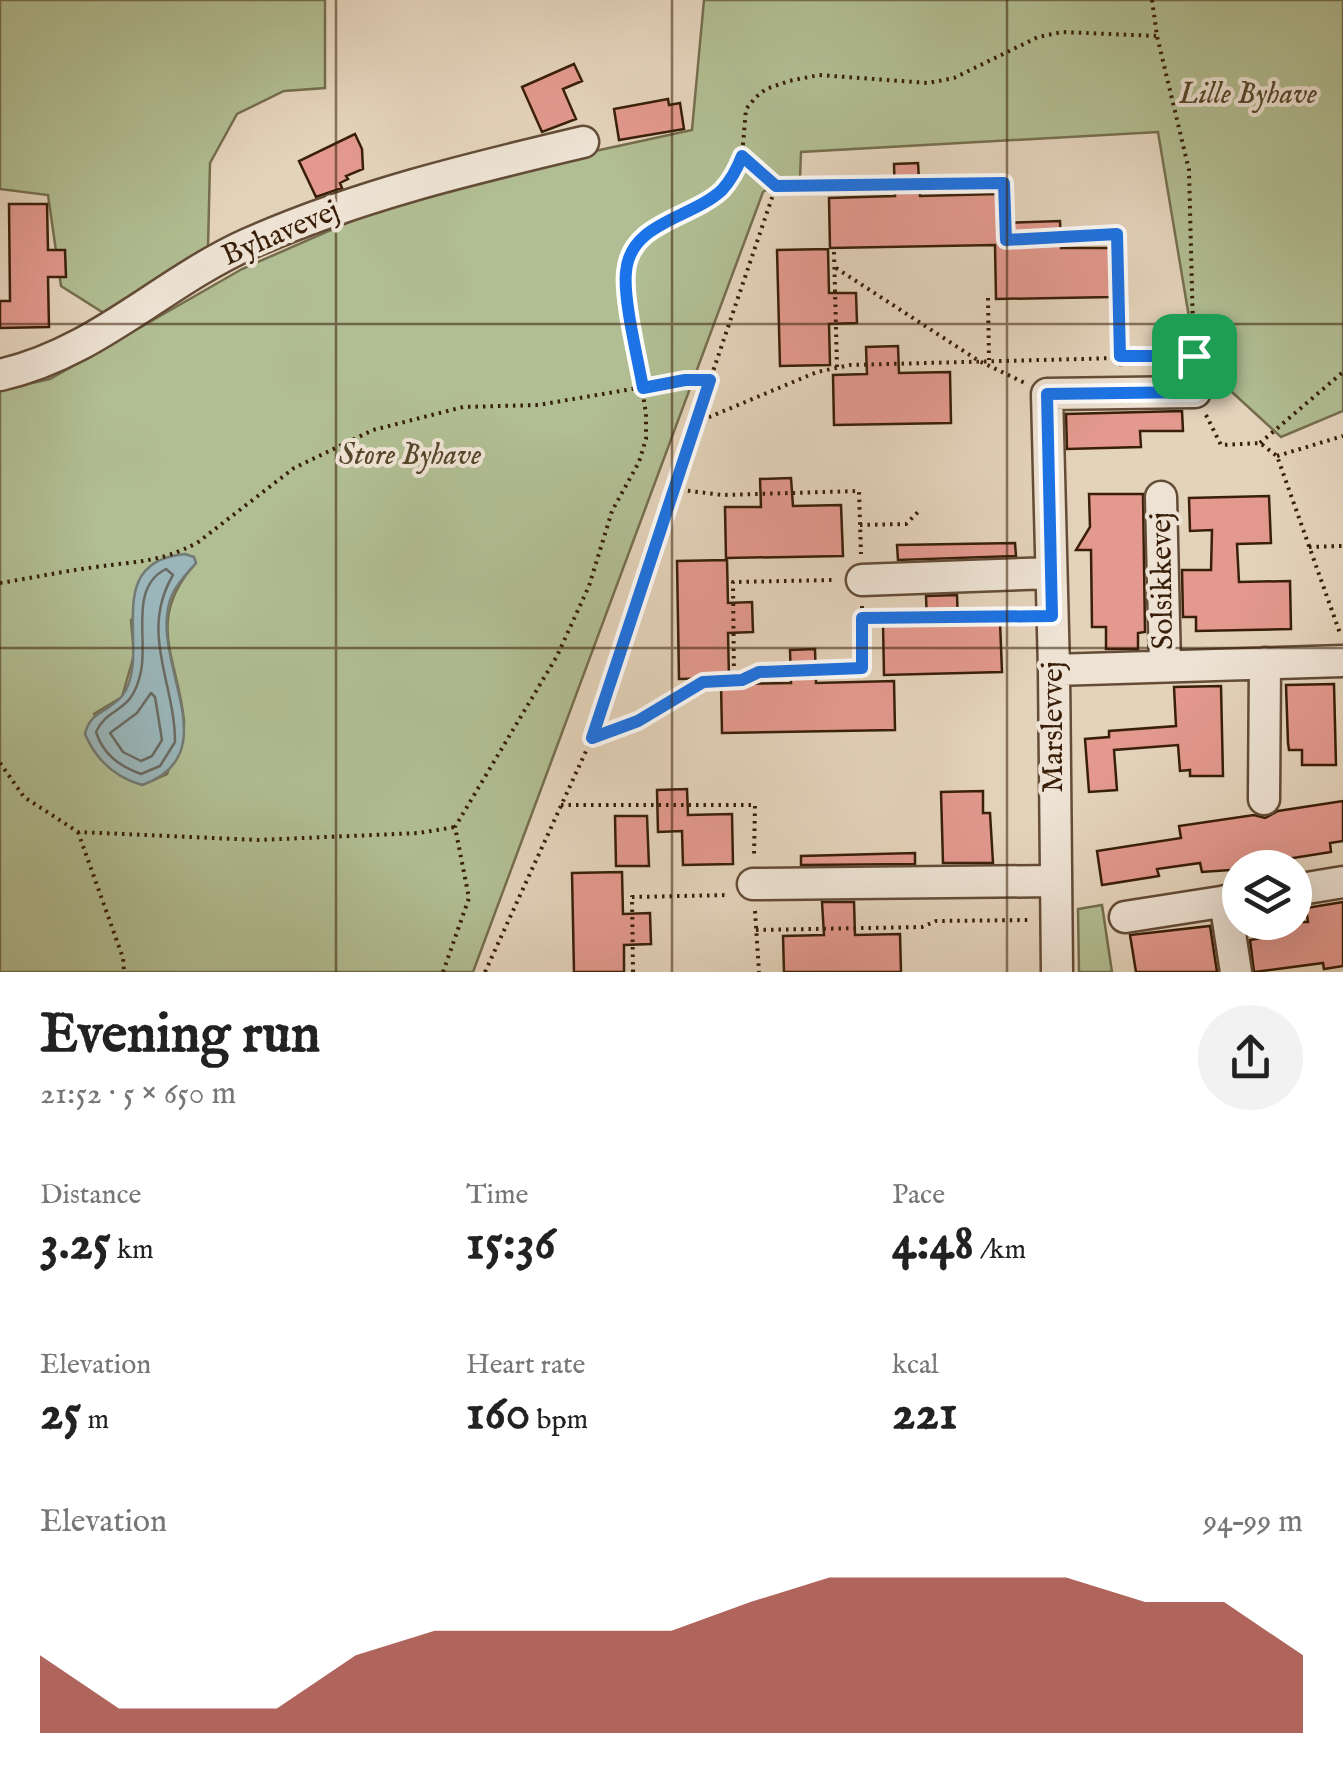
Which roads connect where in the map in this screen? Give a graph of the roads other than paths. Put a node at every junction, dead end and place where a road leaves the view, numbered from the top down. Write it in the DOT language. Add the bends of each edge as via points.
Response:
graph roads {
  1 [pos="584,142"];
  2 [pos="0,376"];
  3 [pos="1195,392"];
  4 [pos="1162,497"];
  5 [pos="1051,573"];
  6 [pos="862,580"];
  7 [pos="1343,661"];
  8 [pos="1266,662"];
  9 [pos="1165,665"];
  10 [pos="1054,670"];
  11 [pos="1264,799"];
  12 [pos="1054,881"];
  13 [pos="1343,882"];
  14 [pos="1312,887"];
  15 [pos="753,890"];
  16 [pos="1222,902"];
  17 [pos="1125,917"];
  18 [pos="1234,940"];
  19 [pos="1056,972"];
  20 [pos="1236,972"];
  1 -- 2 [label="street, Byhavevej" via="425,180 246,245 82,346"];
  3 -- 5 [label="street, Marslevvej" via="1047,394"];
  4 -- 9 [label="street, Solsikkevej"];
  5 -- 6 [label="street"];
  5 -- 10 [label="street, Marslevvej"];
  7 -- 8 [label="street, Solsikkevej"];
  8 -- 9 [label="street, Solsikkevej"];
  8 -- 11 [label="street"];
  9 -- 10 [label="street, Solsikkevej"];
  10 -- 12 [label="street, Marslevvej"];
  12 -- 15 [label="street"];
  12 -- 19 [label="street, Marslevvej"];
  13 -- 14 [label="street"];
  16 -- 17 [label="street"];
  18 -- 20 [label="street"];
}
